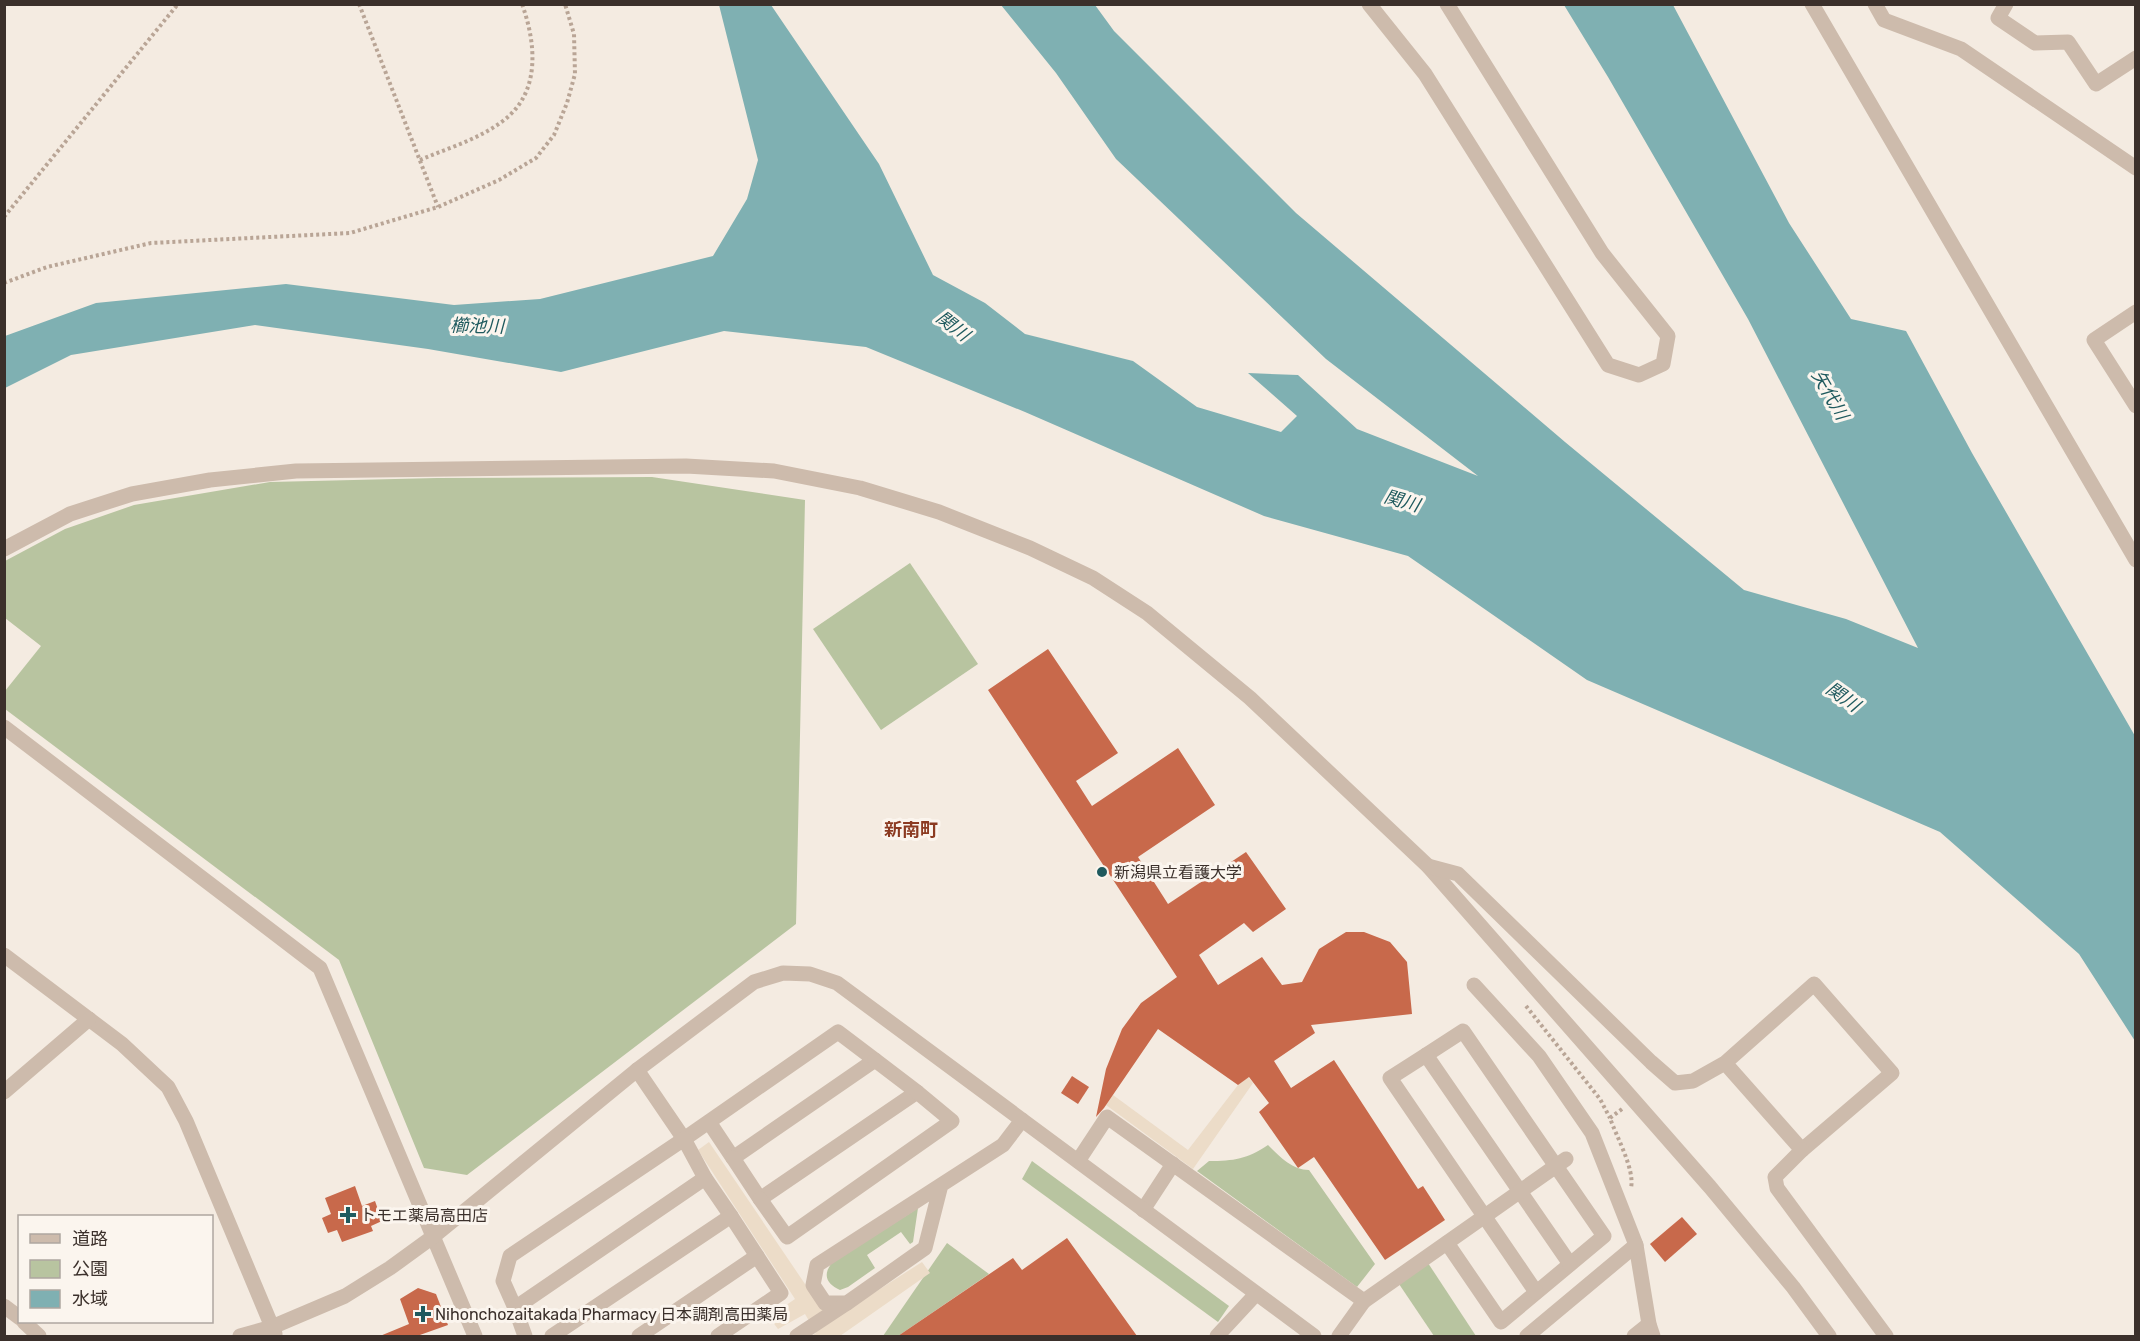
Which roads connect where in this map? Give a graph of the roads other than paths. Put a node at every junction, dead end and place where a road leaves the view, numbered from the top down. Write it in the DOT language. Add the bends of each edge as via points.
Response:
graph roads {
  1 [pos="1369,4"];
  2 [pos="1447,4"];
  3 [pos="1812,4"];
  4 [pos="1875,4"];
  5 [pos="2006,4"];
  6 [pos="2136,58"];
  7 [pos="2136,168"];
  8 [pos="2136,312"];
  9 [pos="2136,406"];
  10 [pos="4,549"];
  11 [pos="2136,560"];
  12 [pos="8,735"];
  13 [pos="1428,866"];
  14 [pos="4,955"];
  15 [pos="1474,985"];
  16 [pos="89,1019"];
  17 [pos="1426,1055"];
  18 [pos="875,1060"];
  19 [pos="1725,1063"];
  20 [pos="637,1070"];
  21 [pos="4,1092"];
  22 [pos="917,1092"];
  23 [pos="1022,1120"];
  24 [pos="709,1122"];
  25 [pos="684,1139"];
  26 [pos="1802,1150"];
  27 [pos="733,1158"];
  28 [pos="1078,1161"];
  29 [pos="1562,1162"];
  30 [pos="1173,1164"];
  31 [pos="705,1178"];
  32 [pos="941,1185"];
  33 [pos="1521,1191"];
  34 [pos="760,1199"];
  35 [pos="1143,1210"];
  36 [pos="731,1216"];
  37 [pos="1485,1216"];
  38 [pos="434,1236"];
  39 [pos="1447,1243"];
  40 [pos="1636,1245"];
  41 [pos="757,1256"];
  42 [pos="1570,1264"];
  43 [pos="1536,1292"];
  44 [pos="1256,1294"];
  45 [pos="1364,1301"];
  46 [pos="847,1303"];
  47 [pos="4,1306"];
  48 [pos="515,1308"];
  49 [pos="18,1316"];
  50 [pos="25,1323"];
  51 [pos="1651,1330"];
  52 [pos="274,1332"];
  53 [pos="39,1336"];
  54 [pos="240,1336"];
  55 [pos="475,1336"];
  56 [pos="525,1336"];
  57 [pos="552,1336"];
  58 [pos="639,1336"];
  59 [pos="717,1336"];
  60 [pos="797,1336"];
  61 [pos="1217,1336"];
  62 [pos="1314,1336"];
  63 [pos="1339,1336"];
  64 [pos="1527,1336"];
  65 [pos="1634,1336"];
  66 [pos="1829,1336"];
  67 [pos="1886,1336"];
  1 -- 2 [label="street" via="1425,74 1608,365 1639,375 1663,364 1668,336 1602,253"];
  3 -- 11 [label="street"];
  4 -- 7 [label="street" via="1884,20 1961,49"];
  5 -- 6 [label="street" via="1998,18 2035,43 2068,42 2096,84"];
  8 -- 9 [label="street" via="2094,340"];
  10 -- 13 [label="street" via="70,514 132,494 210,480 296,471 686,466 774,471 861,488 939,512 1030,548 1093,578 1147,613 1250,698"];
  12 -- 38 [label="street" via="320,968"];
  13 -- 19 [label="street" via="1458,874 1675,1083 1693,1081"];
  13 -- 66 [label="street" via="1635,1100 1793,1287"];
  14 -- 16 [label="street"];
  15 -- 40 [label="street" via="1539,1056 1592,1133"];
  16 -- 21 [label="street"];
  16 -- 52 [label="street" via="145,1063 168,1087 186,1121"];
  17 -- 29 [label="street" via="1463,1031"];
  17 -- 33 [label="street"];
  17 -- 37 [label="street" via="1390,1078"];
  18 -- 22 [label="street"];
  18 -- 24 [label="street" via="838,1032"];
  18 -- 27 [label="street"];
  19 -- 26 [label="street"];
  19 -- 26 [label="street" via="1814,984 1892,1072"];
  20 -- 23 [label="street" via="754,982 783,974 810,974 837,983"];
  20 -- 25 [label="street"];
  20 -- 38 [label="street"];
  22 -- 34 [label="street"];
  22 -- 34 [label="street" via="952,1121 787,1237"];
  23 -- 28 [label="street"];
  23 -- 32 [label="street" via="1003,1145"];
  24 -- 25 [label="street"];
  24 -- 27 [label="street"];
  25 -- 31 [label="street"];
  25 -- 48 [label="street" via="510,1256 503,1281"];
  26 -- 67 [label="street" via="1775,1177 1777,1188"];
  27 -- 34 [label="street"];
  28 -- 30 [label="street" via="1107,1117"];
  28 -- 35 [label="street"];
  29 -- 33 [label="street"];
  29 -- 42 [label="street" via="1604,1236"];
  30 -- 35 [label="street"];
  30 -- 45 [label="street"];
  31 -- 36 [label="street"];
  31 -- 48 [label="street"];
  32 -- 46 [label="street" via="925,1248"];
  32 -- 46 [label="street" via="817,1265 813,1285 825,1303"];
  33 -- 37 [label="street"];
  33 -- 42 [label="street"];
  35 -- 44 [label="street"];
  36 -- 41 [label="street"];
  36 -- 57 [label="street"];
  37 -- 39 [label="street"];
  37 -- 43 [label="street"];
  38 -- 52 [label="street" via="345,1296"];
  38 -- 55 [label="street"];
  39 -- 43 [label="street" via="1502,1322"];
  39 -- 45 [label="street"];
  40 -- 51 [label="street"];
  40 -- 64 [label="street"];
  41 -- 58 [label="street"];
  41 -- 59 [label="street" via="781,1293"];
  42 -- 43 [label="street"];
  44 -- 61 [label="street"];
  44 -- 62 [label="street"];
  45 -- 63 [label="street"];
  46 -- 60 [label="street"];
  47 -- 49 [label="street"];
  48 -- 56 [label="street"];
  50 -- 53 [label="street"];
  51 -- 65 [label="street"];
  52 -- 54 [label="street"];
}
